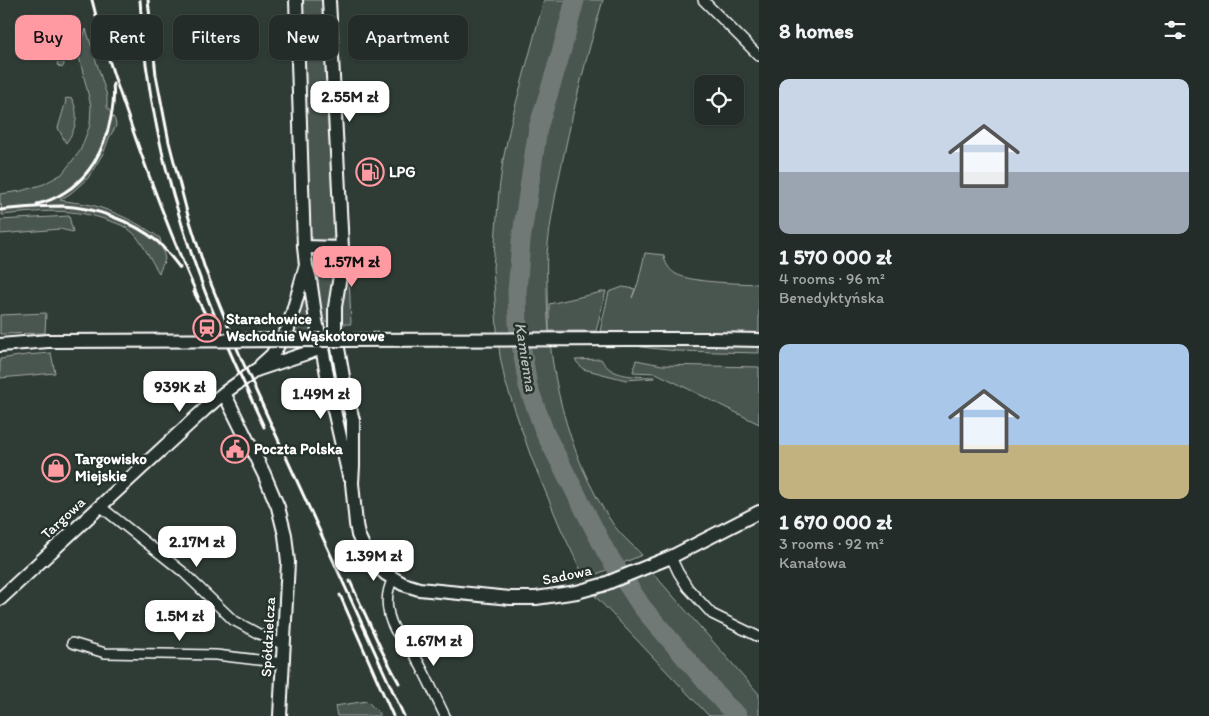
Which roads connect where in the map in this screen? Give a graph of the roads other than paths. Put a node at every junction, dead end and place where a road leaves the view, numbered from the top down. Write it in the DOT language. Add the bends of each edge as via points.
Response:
graph roads {
  1 [pos="296,0"];
  2 [pos="329,0"];
  3 [pos="703,0"];
  4 [pos="759,56"];
  5 [pos="304,247"];
  6 [pos="342,248"];
  7 [pos="306,264"];
  8 [pos="335,329"];
  9 [pos="759,340"];
  10 [pos="0,345"];
  11 [pos="322,348"];
  12 [pos="256,370"];
  13 [pos="224,393"];
  14 [pos="352,483"];
  15 [pos="100,506"];
  16 [pos="759,512"];
  17 [pos="671,557"];
  18 [pos="393,579"];
  19 [pos="0,599"];
  20 [pos="759,637"];
  21 [pos="72,643"];
  22 [pos="284,646"];
  23 [pos="284,663"];
  24 [pos="280,716"];
  25 [pos="445,716"];
  1 -- 5 [label="street"];
  2 -- 6 [label="street"];
  3 -- 4 [label="street"];
  5 -- 6 [label="street"];
  5 -- 7 [label="street"];
  6 -- 8 [label="street"];
  7 -- 11 [label="street"];
  7 -- 12 [label="street" via="288,329 272,355"];
  8 -- 11 [label="street"];
  8 -- 14 [label="street" via="353,420"];
  9 -- 10 [label="street, bridge" via="48,341"];
  11 -- 12 [label="street, Targowa"];
  11 -- 14 [label="street"];
  12 -- 13 [label="street, Targowa"];
  13 -- 15 [label="street, Targowa"];
  13 -- 22 [label="street, Spółdzielcza" via="264,474 285,535 288,562"];
  14 -- 18 [label="street, Sadowa" via="358,535 374,563"];
  15 -- 19 [label="street, Targowa"];
  15 -- 22 [label="street" via="183,572 233,620"];
  16 -- 17 [label="street, Sadowa"];
  17 -- 18 [label="street, Sadowa" via="588,589 536,598 419,589"];
  17 -- 20 [label="street" via="688,588 712,614"];
  18 -- 25 [label="street" via="387,599 392,622 414,655"];
  21 -- 23 [label="street" via="105,653 216,655"];
  22 -- 23 [label="street, Spółdzielcza"];
  23 -- 24 [label="street, Spółdzielcza"];
}
